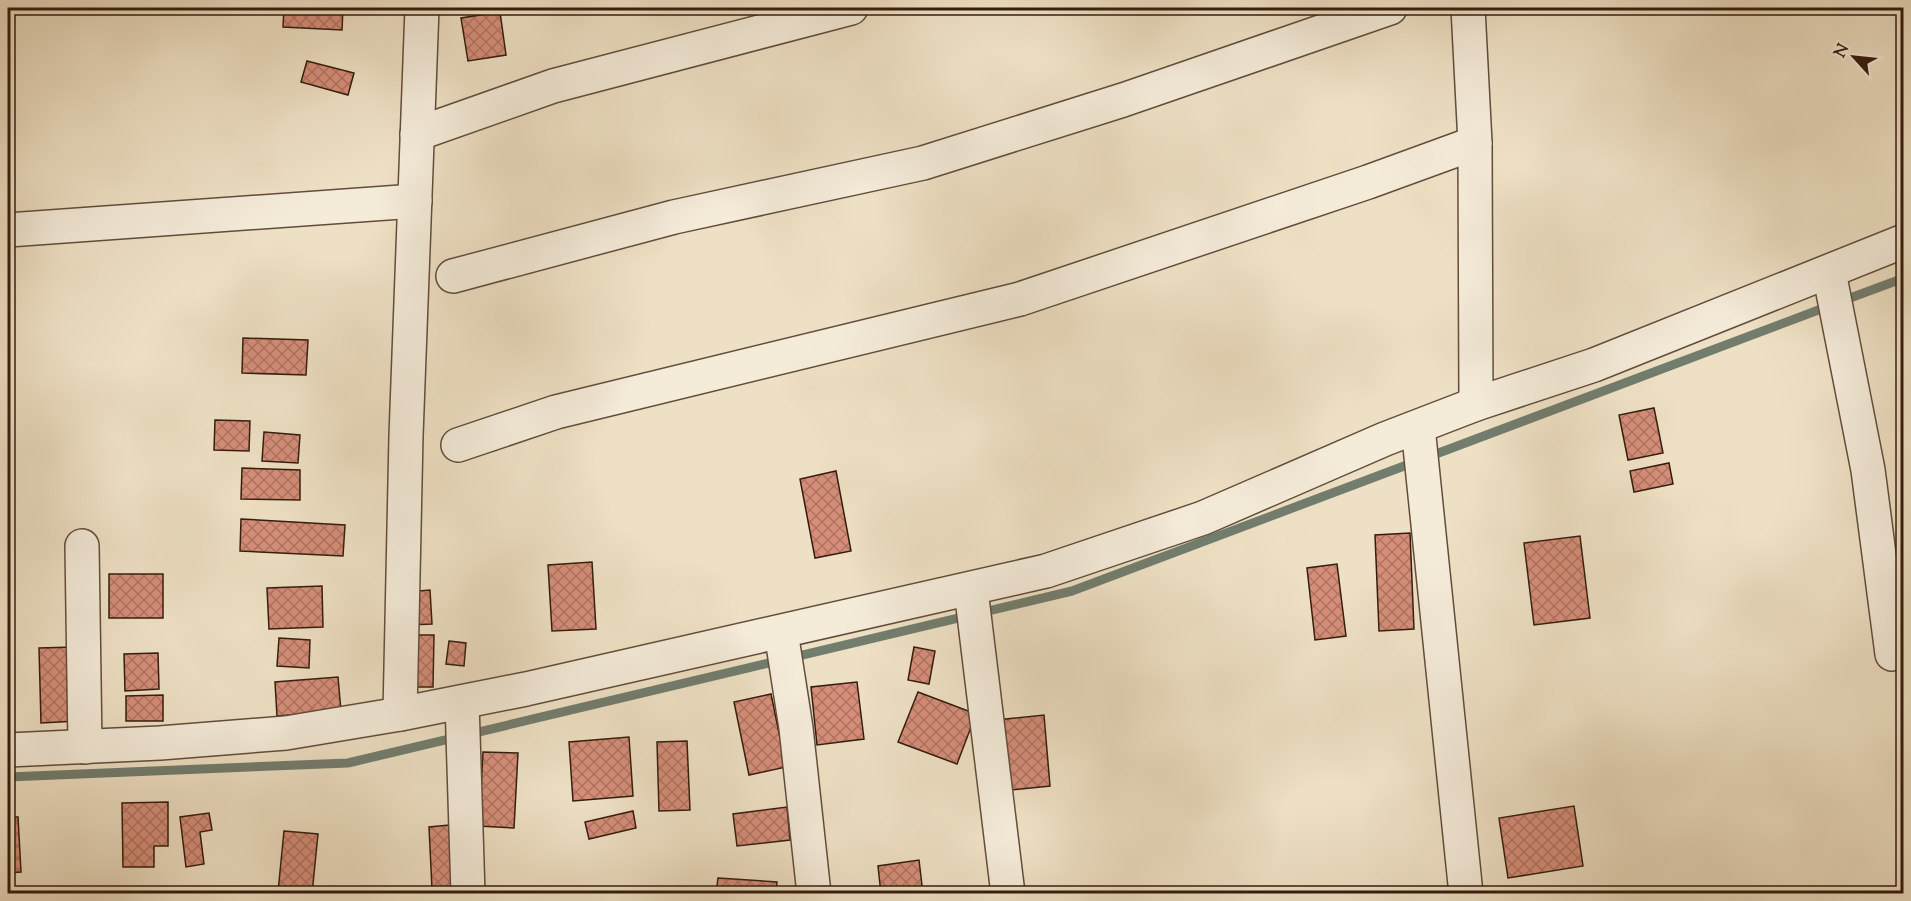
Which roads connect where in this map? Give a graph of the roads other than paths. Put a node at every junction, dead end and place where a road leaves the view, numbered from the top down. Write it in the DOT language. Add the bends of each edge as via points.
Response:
graph roads {
  1 [pos="422,8"];
  2 [pos="851,8"];
  3 [pos="1390,8"];
  4 [pos="1468,8"];
  5 [pos="417,134"];
  6 [pos="1475,143"];
  7 [pos="415,201"];
  8 [pos="8,230"];
  9 [pos="1904,242"];
  10 [pos="1829,272"];
  11 [pos="453,276"];
  12 [pos="1476,404"];
  13 [pos="1418,427"];
  14 [pos="458,445"];
  15 [pos="82,546"];
  16 [pos="971,590"];
  17 [pos="781,632"];
  18 [pos="1892,654"];
  19 [pos="462,702"];
  20 [pos="400,714"];
  21 [pos="85,747"];
  22 [pos="8,750"];
  23 [pos="468,894"];
  24 [pos="814,894"];
  25 [pos="1008,894"];
  26 [pos="1466,894"];
  1 -- 5 [label="street"];
  2 -- 5 [label="street" via="553,86"];
  3 -- 11 [label="street" via="1123,100 923,163 674,217"];
  4 -- 6 [label="street"];
  5 -- 7 [label="street"];
  6 -- 12 [label="street"];
  6 -- 14 [label="street" via="1020,299 556,412"];
  7 -- 8 [label="street"];
  7 -- 20 [label="street"];
  9 -- 10 [label="street"];
  10 -- 12 [label="street" via="1594,365"];
  10 -- 18 [label="street" via="1868,470"];
  12 -- 13 [label="street"];
  13 -- 16 [label="street" via="1203,518 1046,571"];
  13 -- 26 [label="street"];
  15 -- 21 [label="street"];
  16 -- 17 [label="street"];
  16 -- 25 [label="street"];
  17 -- 19 [label="street"];
  17 -- 24 [label="street"];
  19 -- 20 [label="street"];
  19 -- 23 [label="street"];
  20 -- 21 [label="street" via="286,733"];
  21 -- 22 [label="street"];
}
